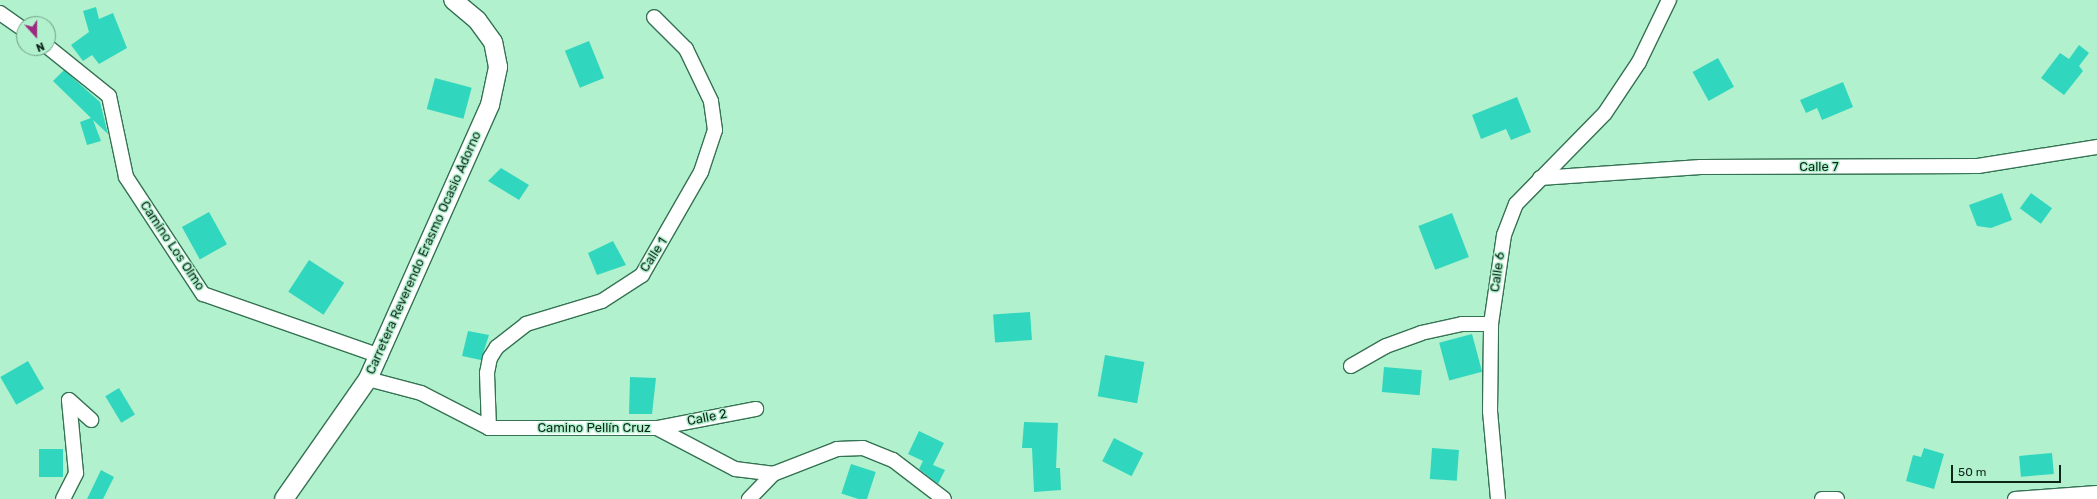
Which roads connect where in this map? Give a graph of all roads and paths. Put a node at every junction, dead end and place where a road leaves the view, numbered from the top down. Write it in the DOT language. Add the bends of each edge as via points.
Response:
graph roads {
  1 [pos="453,0"];
  2 [pos="1669,0"];
  3 [pos="0,13"];
  4 [pos="654,17"];
  5 [pos="16,24"];
  6 [pos="56,53"];
  7 [pos="2097,147"];
  8 [pos="1540,178"];
  9 [pos="1492,324"];
  10 [pos="380,356"];
  11 [pos="1351,366"];
  12 [pos="368,379"];
  13 [pos="756,409"];
  14 [pos="91,420"];
  15 [pos="489,428"];
  16 [pos="657,428"];
  17 [pos="773,474"];
  18 [pos="2097,493"];
  19 [pos="63,499"];
  20 [pos="284,499"];
  21 [pos="749,499"];
  22 [pos="944,499"];
  23 [pos="1498,499"];
  24 [pos="1822,499"];
  25 [pos="1837,499"];
  26 [pos="2015,499"];
  1 -- 10 [label="street, Carretera Reverendo Erasmo Ocasio Adorno" via="477,20 493,42 498,67 490,105"];
  2 -- 8 [label="street, Calle 6" via="1640,62 1620,87 1605,113"];
  3 -- 5 [label="street"];
  4 -- 15 [label="street, Calle 1" via="686,49 711,101 715,130 701,172 642,275 602,301 526,324 497,347 487,373"];
  6 -- 10 [label="street, Camino Los Olmo" via="109,96 126,177 203,294"];
  7 -- 8 [label="street, Calle 7" via="1978,166 1701,167"];
  8 -- 9 [label="street, Calle 6" via="1516,204 1504,235"];
  9 -- 11 [label="street" via="1462,324 1421,333 1386,346"];
  9 -- 23 [label="street, Calle 6" via="1490,411"];
  10 -- 12 [label="street, Carretera Reverendo Erasmo Ocasio Adorno"];
  12 -- 15 [label="street, Camino Pellín Cruz" via="421,393"];
  12 -- 20 [label="street, Carretera Reverendo Erasmo Ocasio Adorno"];
  13 -- 16 [label="street, Calle 2"];
  14 -- 19 [label="street" via="69,400 76,473"];
  15 -- 16 [label="street, Camino Pellín Cruz"];
  16 -- 17 [label="street, Camino Pellín Cruz" via="735,469"];
  17 -- 21 [label="street"];
  17 -- 22 [label="street, Camino Pellín Cruz" via="836,449 863,448 893,460"];
  18 -- 26 [label="street"];
  24 -- 25 [label="street"];
}
